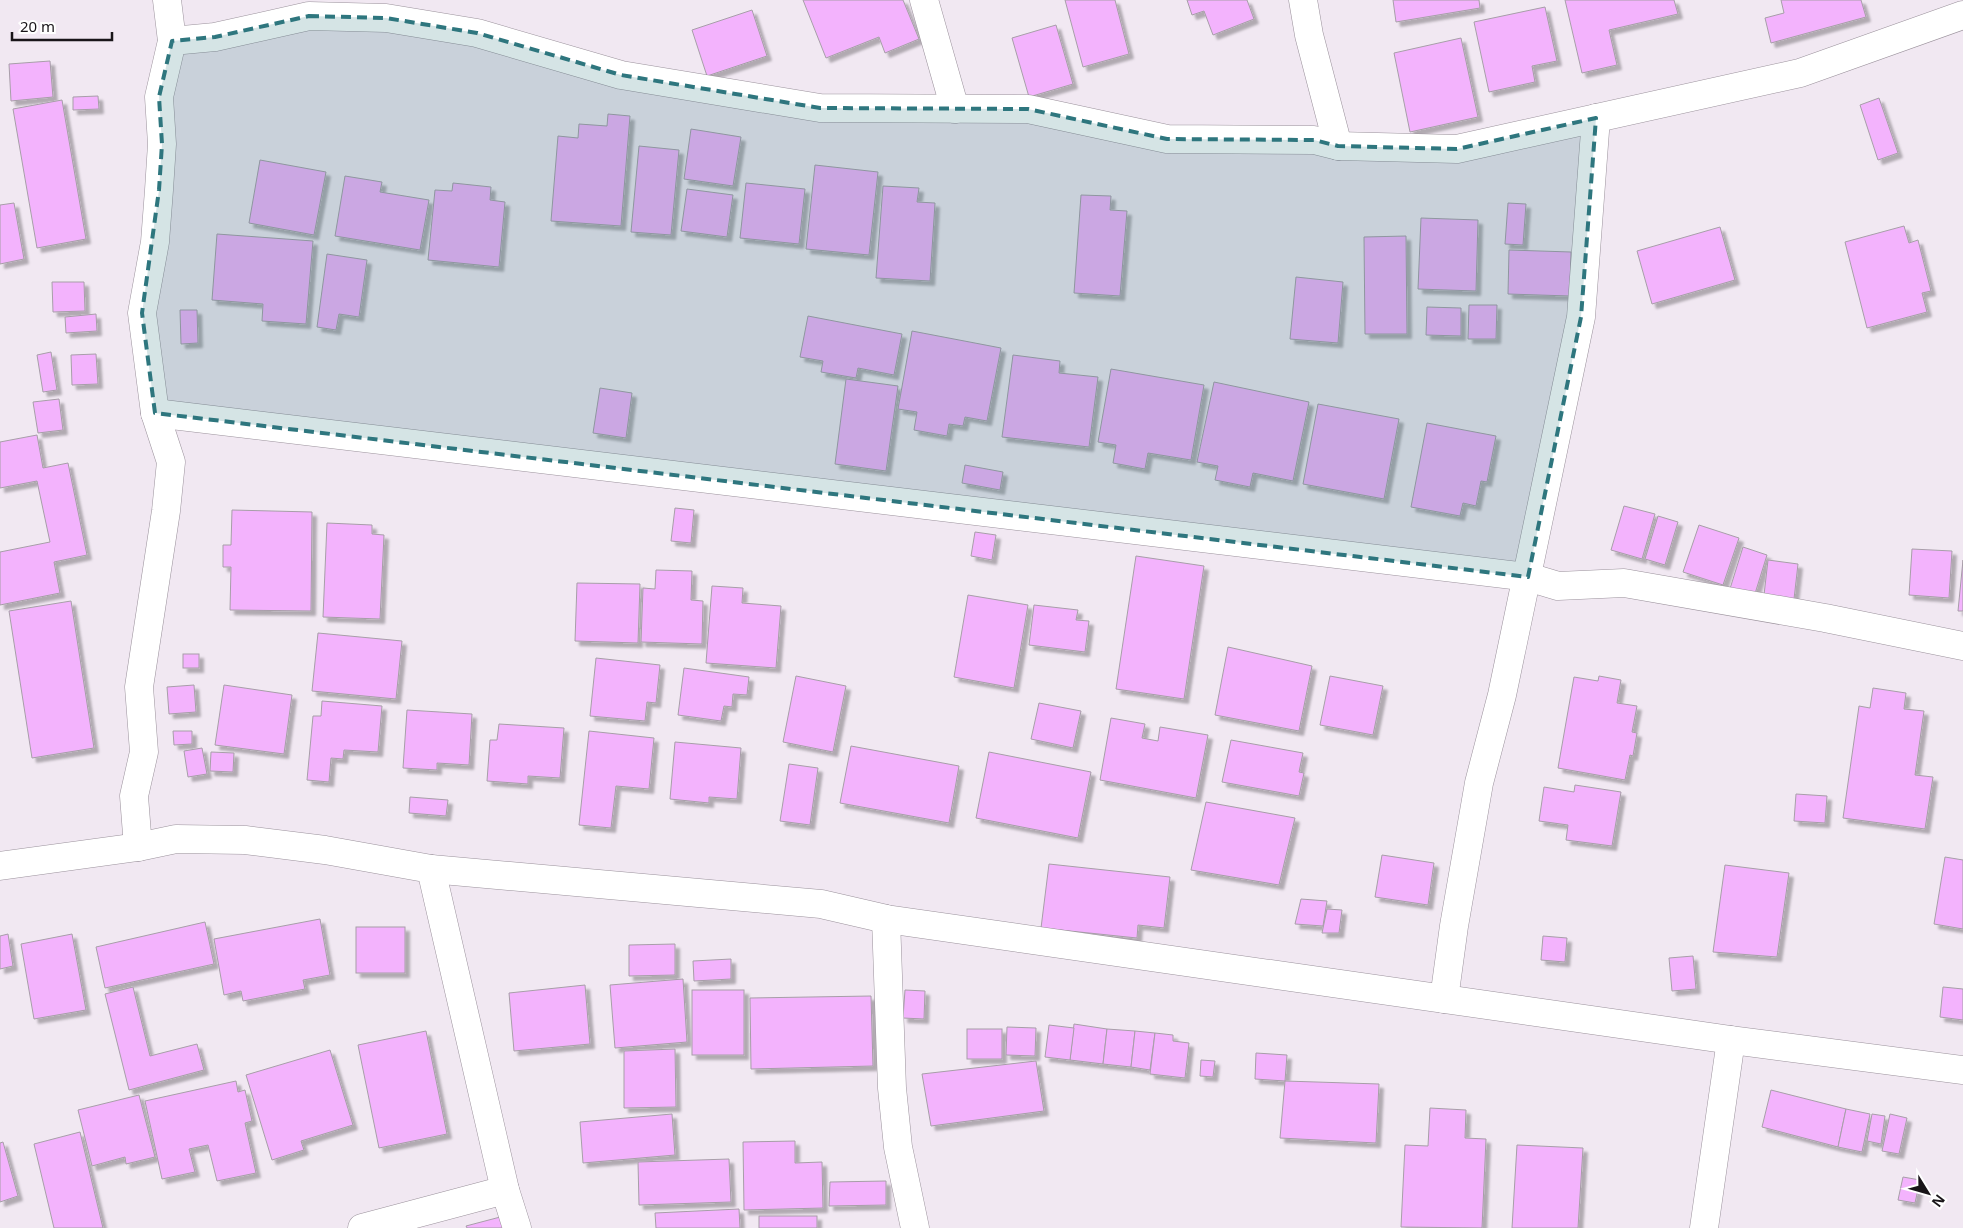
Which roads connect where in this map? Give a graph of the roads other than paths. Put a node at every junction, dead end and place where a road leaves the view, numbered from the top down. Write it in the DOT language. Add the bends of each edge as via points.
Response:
graph roads {
  1 [pos="167,0"];
  2 [pos="924,0"];
  3 [pos="1303,0"];
  4 [pos="1963,15"];
  5 [pos="172,41"];
  6 [pos="956,110"];
  7 [pos="1596,118"];
  8 [pos="1338,146"];
  9 [pos="155,413"];
  10 [pos="1528,577"];
  11 [pos="1963,646"];
  12 [pos="138,847"];
  13 [pos="0,866"];
  14 [pos="431,869"];
  15 [pos="886,919"];
  16 [pos="1444,999"];
  17 [pos="1730,1040"];
  18 [pos="1963,1070"];
  19 [pos="505,1190"];
  20 [pos="362,1228"];
  21 [pos="517,1228"];
  22 [pos="914,1228"];
  23 [pos="1704,1228"];
  1 -- 5 [label="street"];
  2 -- 6 [label="street"];
  3 -- 8 [label="street"];
  4 -- 7 [label="street" via="1800,73"];
  5 -- 6 [label="street" via="216,37 309,16 386,18 477,33 621,75 820,108"];
  5 -- 9 [label="street" via="159,97 162,144 155,242 142,313"];
  6 -- 8 [label="street" via="1028,109 1167,140 1314,140"];
  7 -- 8 [label="street" via="1457,149"];
  7 -- 10 [label="street" via="1581,317"];
  9 -- 10 [label="street"];
  9 -- 12 [label="street" via="171,462 140,687 144,752 134,796"];
  10 -- 11 [label="street" via="1558,586 1624,583"];
  10 -- 16 [label="street" via="1479,783"];
  12 -- 13 [label="street"];
  12 -- 14 [label="street" via="176,839 245,840"];
  14 -- 15 [label="street" via="821,904"];
  14 -- 19 [label="street"];
  15 -- 16 [label="street"];
  15 -- 22 [label="street" via="892,1088 898,1147"];
  16 -- 17 [label="street"];
  17 -- 18 [label="street"];
  17 -- 23 [label="street"];
  19 -- 20 [label="street"];
  19 -- 21 [label="street"];
}
